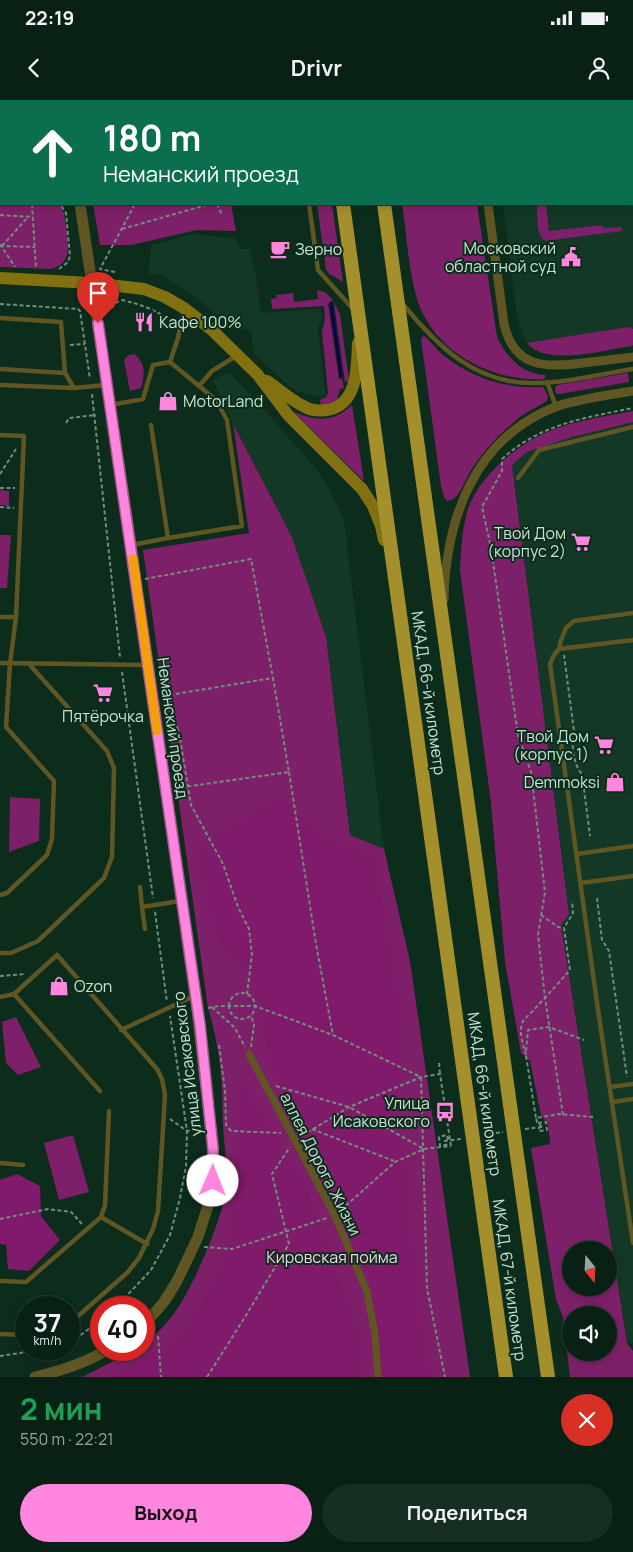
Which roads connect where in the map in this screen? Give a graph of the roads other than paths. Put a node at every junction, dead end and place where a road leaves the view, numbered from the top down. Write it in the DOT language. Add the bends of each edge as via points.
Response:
graph roads {
  1 [pos="80,205"];
  2 [pos="309,205"];
  3 [pos="343,205"];
  4 [pos="385,205"];
  5 [pos="488,205"];
  6 [pos="0,278"];
  7 [pos="91,283"];
  8 [pos="397,297"];
  9 [pos="184,308"];
  10 [pos="359,316"];
  11 [pos="0,318"];
  12 [pos="238,355"];
  13 [pos="633,357"];
  14 [pos="622,358"];
  15 [pos="170,362"];
  16 [pos="633,362"];
  17 [pos="0,369"];
  18 [pos="633,369"];
  19 [pos="65,373"];
  20 [pos="258,375"];
  21 [pos="547,382"];
  22 [pos="0,385"];
  23 [pos="108,385"];
  24 [pos="199,386"];
  25 [pos="74,388"];
  26 [pos="631,390"];
  27 [pos="110,405"];
  28 [pos="556,407"];
  29 [pos="150,425"];
  30 [pos="633,426"];
  31 [pos="0,435"];
  32 [pos="518,478"];
  33 [pos="168,538"];
  34 [pos="131,545"];
  35 [pos="398,597"];
  36 [pos="633,613"];
  37 [pos="0,616"];
  38 [pos="16,617"];
  39 [pos="444,632"];
  40 [pos="633,640"];
  41 [pos="559,649"];
  42 [pos="0,663"];
  43 [pos="10,664"];
  44 [pos="29,664"];
  45 [pos="148,664"];
  46 [pos="633,846"];
  47 [pos="577,854"];
  48 [pos="633,876"];
  49 [pos="581,883"];
  50 [pos="140,887"];
  51 [pos="0,896"];
  52 [pos="182,901"];
  53 [pos="142,907"];
  54 [pos="146,929"];
  55 [pos="0,953"];
  56 [pos="14,994"];
  57 [pos="195,996"];
  58 [pos="0,997"];
  59 [pos="121,1030"];
  60 [pos="249,1054"];
  61 [pos="633,1084"];
  62 [pos="610,1087"];
  63 [pos="100,1091"];
  64 [pos="633,1099"];
  65 [pos="612,1102"];
  66 [pos="108,1111"];
  67 [pos="0,1163"];
  68 [pos="23,1165"];
  69 [pos="520,1182"];
  70 [pos="480,1188"];
  71 [pos="101,1217"];
  72 [pos="633,1243"];
  73 [pos="147,1244"];
  74 [pos="0,1281"];
  75 [pos="155,1312"];
  76 [pos="80,1314"];
  77 [pos="0,1334"];
  78 [pos="15,1335"];
  79 [pos="90,1359"];
  80 [pos="35,1377"];
  81 [pos="378,1377"];
  82 [pos="506,1377"];
  83 [pos="548,1377"];
  1 -- 7 [label="street, Неманский проезд"];
  2 -- 10 [label="lane" via="318,270"];
  3 -- 10 [label="highway, МКАД, 66-й километр"];
  4 -- 8 [label="highway, МКАД, 66-й километр"];
  5 -- 14 [label="street" via="503,315 513,347 530,362 542,366"];
  6 -- 7 [label="main road"];
  7 -- 9 [label="main road" via="144,288"];
  7 -- 23 [label="street, Неманский проезд"];
  8 -- 21 [label="lane" via="446,350 477,372 515,382"];
  8 -- 39 [label="highway, МКАД, 66-й километр"];
  9 -- 12 [label="main road"];
  9 -- 15 [label="lane"];
  10 -- 20 [label="main road" via="357,366 351,392 343,403 330,410 317,411 305,407"];
  10 -- 35 [label="highway, МКАД, 66-й километр"];
  11 -- 19 [label="lane" via="61,322"];
  12 -- 20 [label="main road"];
  12 -- 24 [label="lane" via="212,370"];
  13 -- 14 [label="street"];
  14 -- 16 [label="street"];
  15 -- 24 [label="lane"];
  15 -- 27 [label="lane" via="153,365 143,399"];
  17 -- 19 [label="lane"];
  18 -- 21 [label="lane"];
  19 -- 25 [label="lane"];
  20 -- 35 [label="main road" via="288,414 362,489 373,506"];
  21 -- 28 [label="lane"];
  22 -- 25 [label="lane"];
  23 -- 25 [label="lane"];
  23 -- 27 [label="street, Неманский проезд"];
  24 -- 33 [label="lane" via="216,400 227,420 242,526"];
  26 -- 28 [label="street"];
  27 -- 34 [label="street, Неманский проезд"];
  28 -- 39 [label="street" via="525,423 504,440 482,465 465,493 447,556"];
  29 -- 33 [label="lane"];
  30 -- 32 [label="lane" via="539,450"];
  31 -- 38 [label="lane" via="24,436"];
  33 -- 34 [label="lane"];
  34 -- 45 [label="street, Неманский проезд"];
  35 -- 70 [label="highway, МКАД, 66-й километр"];
  36 -- 41 [label="lane" via="574,621 566,628"];
  37 -- 38 [label="lane"];
  38 -- 43 [label="lane"];
  39 -- 69 [label="highway, МКАД, 66-й километр"];
  40 -- 41 [label="lane"];
  41 -- 47 [label="lane" via="550,664"];
  42 -- 43 [label="lane"];
  43 -- 44 [label="lane"];
  43 -- 51 [label="lane" via="6,727 54,781 52,839 47,854"];
  44 -- 45 [label="lane"];
  44 -- 55 [label="lane" via="107,751 114,768 112,857 104,878 38,941 11,953"];
  45 -- 52 [label="street, Неманский проезд"];
  46 -- 47 [label="lane"];
  47 -- 49 [label="lane"];
  48 -- 49 [label="lane"];
  49 -- 62 [label="lane"];
  50 -- 53 [label="lane"];
  52 -- 53 [label="lane"];
  52 -- 57 [label="street, улица Исаковского"];
  53 -- 54 [label="lane"];
  56 -- 58 [label="lane"];
  56 -- 59 [label="lane" via="57,955"];
  56 -- 63 [label="lane"];
  57 -- 59 [label="lane"];
  57 -- 75 [label="street, улица Исаковского" via="210,1111 214,1170 212,1193 177,1281"];
  59 -- 73 [label="lane" via="157,1069 165,1095 158,1211"];
  60 -- 81 [label="street, аллея Дорога Жизни" via="335,1216 367,1292 375,1334"];
  61 -- 62 [label="lane"];
  62 -- 65 [label="lane"];
  64 -- 65 [label="lane"];
  65 -- 72 [label="lane"];
  66 -- 71 [label="lane" via="105,1205"];
  67 -- 68 [label="lane"];
  69 -- 83 [label="highway, МКАД, 67-й километр"];
  70 -- 82 [label="highway, МКАД, 67-й километр"];
  71 -- 73 [label="lane"];
  71 -- 74 [label="lane" via="26,1282"];
  73 -- 76 [label="lane" via="128,1272"];
  77 -- 78 [label="lane"];
  79 -- 80 [label="street" via="59,1372"];
}
